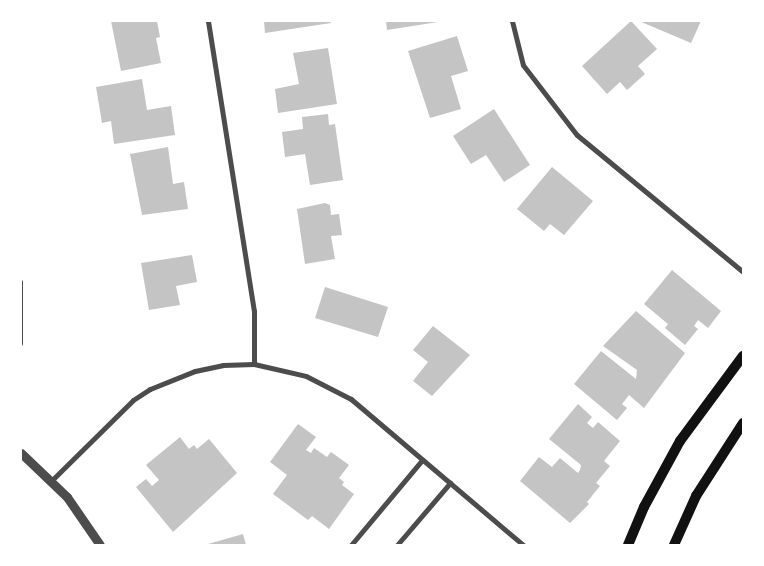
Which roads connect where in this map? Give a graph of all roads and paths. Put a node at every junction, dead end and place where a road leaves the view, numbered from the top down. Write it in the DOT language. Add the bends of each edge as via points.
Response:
graph roads {
  1 [pos="208,21"];
  2 [pos="512,21"];
  3 [pos="743,272"];
  4 [pos="21,282"];
  5 [pos="21,344"];
  6 [pos="743,356"];
  7 [pos="254,364"];
  8 [pos="743,423"];
  9 [pos="21,453"];
  10 [pos="422,460"];
  11 [pos="51,481"];
  12 [pos="450,483"];
  13 [pos="100,545"];
  14 [pos="351,545"];
  15 [pos="397,545"];
  16 [pos="524,545"];
  17 [pos="628,545"];
  18 [pos="674,545"];
  1 -- 7 [label="street" via="254,311"];
  2 -- 3 [label="street" via="523,65 577,134"];
  4 -- 5 [label="lane"];
  6 -- 17 [label="main road" via="680,441 644,507"];
  7 -- 10 [label="street" via="306,376 336,390"];
  7 -- 11 [label="street" via="223,364 150,389 134,400"];
  8 -- 18 [label="main road" via="696,496"];
  9 -- 11 [label="street"];
  10 -- 12 [label="street"];
  10 -- 14 [label="street"];
  11 -- 13 [label="street"];
  12 -- 15 [label="street"];
  12 -- 16 [label="street"];
}
